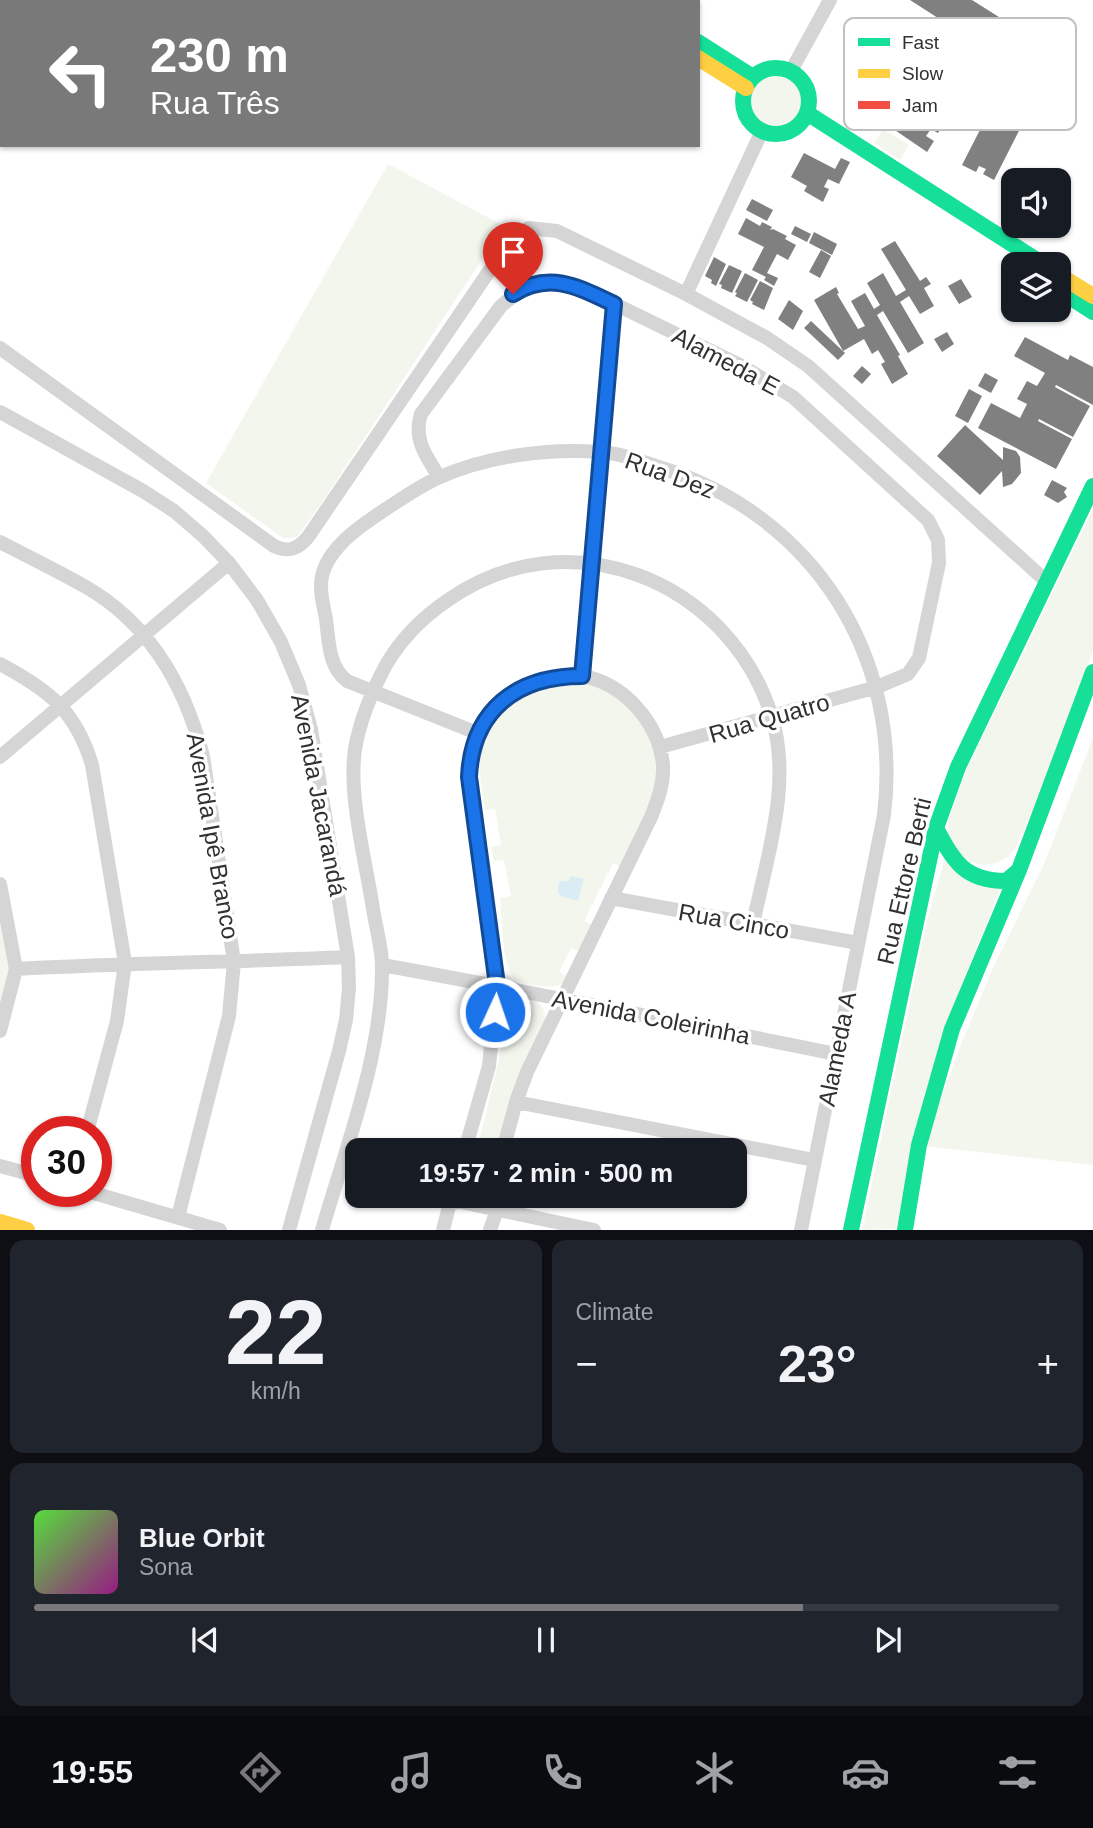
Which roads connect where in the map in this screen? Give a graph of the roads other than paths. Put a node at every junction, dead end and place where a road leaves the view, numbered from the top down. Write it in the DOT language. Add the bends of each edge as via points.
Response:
graph roads {
  1 [pos="830,0"];
  2 [pos="700,44"];
  3 [pos="700,59"];
  4 [pos="791,71"];
  5 [pos="749,83"];
  6 [pos="803,119"];
  7 [pos="762,131"];
  8 [pos="1022,252"];
  9 [pos="1001,253"];
  10 [pos="1071,282"];
  11 [pos="685,295"];
  12 [pos="1093,296"];
  13 [pos="1071,298"];
  14 [pos="614,304"];
  15 [pos="1093,312"];
  16 [pos="0,348"];
  17 [pos="0,412"];
  18 [pos="603,452"];
  19 [pos="439,477"];
  20 [pos="1091,495"];
  21 [pos="0,542"];
  22 [pos="229,563"];
  23 [pos="592,564"];
  24 [pos="1046,581"];
  25 [pos="144,636"];
  26 [pos="0,664"];
  27 [pos="1093,672"];
  28 [pos="582,676"];
  29 [pos="877,687"];
  30 [pos="373,691"];
  31 [pos="62,706"];
  32 [pos="772,717"];
  33 [pos="477,733"];
  34 [pos="660,747"];
  35 [pos="0,757"];
  36 [pos="887,785"];
  37 [pos="936,828"];
  38 [pos="1019,870"];
  39 [pos="0,884"];
  40 [pos="611,898"];
  41 [pos="753,924"];
  42 [pos="858,943"];
  43 [pos="348,957"];
  44 [pos="234,962"];
  45 [pos="125,963"];
  46 [pos="382,965"];
  47 [pos="16,969"];
  48 [pos="497,985"];
  49 [pos="561,1000"];
  50 [pos="0,1031"];
  51 [pos="836,1054"];
  52 [pos="516,1102"];
  53 [pos="91,1116"];
  54 [pos="468,1138"];
  55 [pos="506,1138"];
  56 [pos="814,1160"];
  57 [pos="0,1166"];
  58 [pos="21,1172"];
  59 [pos="112,1198"];
  60 [pos="450,1208"];
  61 [pos="497,1208"];
  62 [pos="509,1208"];
  63 [pos="178,1217"];
  64 [pos="0,1222"];
  65 [pos="546,1224"];
  66 [pos="445,1229"];
  67 [pos="588,1229"];
  68 [pos="27,1230"];
  69 [pos="220,1230"];
  70 [pos="289,1230"];
  71 [pos="322,1230"];
  72 [pos="490,1230"];
  73 [pos="801,1230"];
  74 [pos="851,1230"];
  75 [pos="905,1230"];
  1 -- 4 [label="street"];
  2 -- 5 [label="street"];
  3 -- 5 [label="street"];
  4 -- 5 [label="street" via="764,70"];
  4 -- 6 [label="street" via="807,89 809,101"];
  5 -- 7 [label="street" via="743,100 746,113"];
  6 -- 7 [label="street" via="789,131"];
  6 -- 8 [label="street"];
  6 -- 9 [label="street"];
  7 -- 11 [label="street"];
  10 -- 12 [label="street"];
  11 -- 16 [label="street" via="557,231 529,228 510,239 308,537 301,546 285,550"];
  11 -- 24 [label="street" via="767,338 808,366"];
  13 -- 15 [label="street"];
  14 -- 18 [label="street"];
  14 -- 19 [label="street, Alameda E" via="559,282 540,282 526,286 501,306 421,414 419,441"];
  14 -- 29 [label="street, Alameda E" via="742,366 793,397 928,520 938,540 939,563 919,658 908,674"];
  17 -- 22 [label="street, Avenida Jacarandá" via="174,511"];
  18 -- 19 [label="street, Rua Dez" via="513,457"];
  18 -- 23 [label="street"];
  18 -- 29 [label="street, Rua Dez" via="695,479 767,523 797,550 836,598"];
  19 -- 30 [label="street, Rua Dez" via="367,522 335,551 323,571 331,657 340,675"];
  20 -- 24 [label="street, Rua Ettore Berti"];
  21 -- 25 [label="street, Avenida Ipê Branco" via="88,588"];
  22 -- 25 [label="street"];
  22 -- 43 [label="street, Avenida Jacarandá" via="263,610 299,685 311,729"];
  23 -- 28 [label="street"];
  23 -- 30 [label="street" via="524,566 461,591 409,634"];
  23 -- 32 [label="street" via="653,580 705,613 746,660"];
  24 -- 37 [label="street, Rua Ettore Berti" via="958,766"];
  25 -- 31 [label="street"];
  25 -- 44 [label="street, Avenida Ipê Branco" via="165,662 194,723"];
  26 -- 31 [label="street" via="36,684"];
  27 -- 38 [label="street"];
  28 -- 33 [label="street" via="547,679 511,694 486,717"];
  28 -- 34 [label="street" via="625,696 653,730"];
  29 -- 32 [label="street, Rua Quatro"];
  29 -- 36 [label="street, Rua Dez" via="886,733"];
  30 -- 33 [label="street"];
  30 -- 46 [label="street" via="355,750 354,780"];
  31 -- 35 [label="street"];
  31 -- 45 [label="street" via="76,724 92,765"];
  32 -- 34 [label="street, Rua Quatro"];
  32 -- 41 [label="street" via="778,748 778,799"];
  33 -- 48 [label="street" via="469,777"];
  34 -- 40 [label="street" via="663,767 658,801"];
  36 -- 42 [label="street, Alameda A"];
  37 -- 38 [label="street" via="951,856 970,875 1006,881"];
  37 -- 74 [label="street, Rua Ettore Berti"];
  38 -- 75 [label="street" via="952,1029 919,1145"];
  39 -- 47 [label="street"];
  40 -- 41 [label="street, Rua Cinco"];
  40 -- 49 [label="street"];
  41 -- 42 [label="street, Rua Cinco"];
  42 -- 51 [label="street, Alameda A"];
  43 -- 44 [label="street"];
  43 -- 70 [label="street, Avenida Jacarandá" via="340,1051"];
  44 -- 45 [label="street"];
  44 -- 63 [label="street, Avenida Ipê Branco" via="229,1016"];
  45 -- 47 [label="street"];
  45 -- 53 [label="street" via="117,1021"];
  46 -- 48 [label="street, Avenida Coleirinha"];
  46 -- 71 [label="street" via="371,1063"];
  47 -- 50 [label="street"];
  48 -- 49 [label="street, Avenida Coleirinha"];
  48 -- 54 [label="street" via="489,1066"];
  49 -- 51 [label="street, Avenida Coleirinha"];
  49 -- 52 [label="street"];
  51 -- 56 [label="street, Alameda A"];
  52 -- 55 [label="street"];
  52 -- 56 [label="street"];
  56 -- 73 [label="street, Alameda A"];
  57 -- 58 [label="street"];
  59 -- 63 [label="street"];
  60 -- 66 [label="street"];
  61 -- 72 [label="street"];
  62 -- 65 [label="street"];
  63 -- 69 [label="street"];
  64 -- 68 [label="street"];
  65 -- 67 [label="street"];
}
